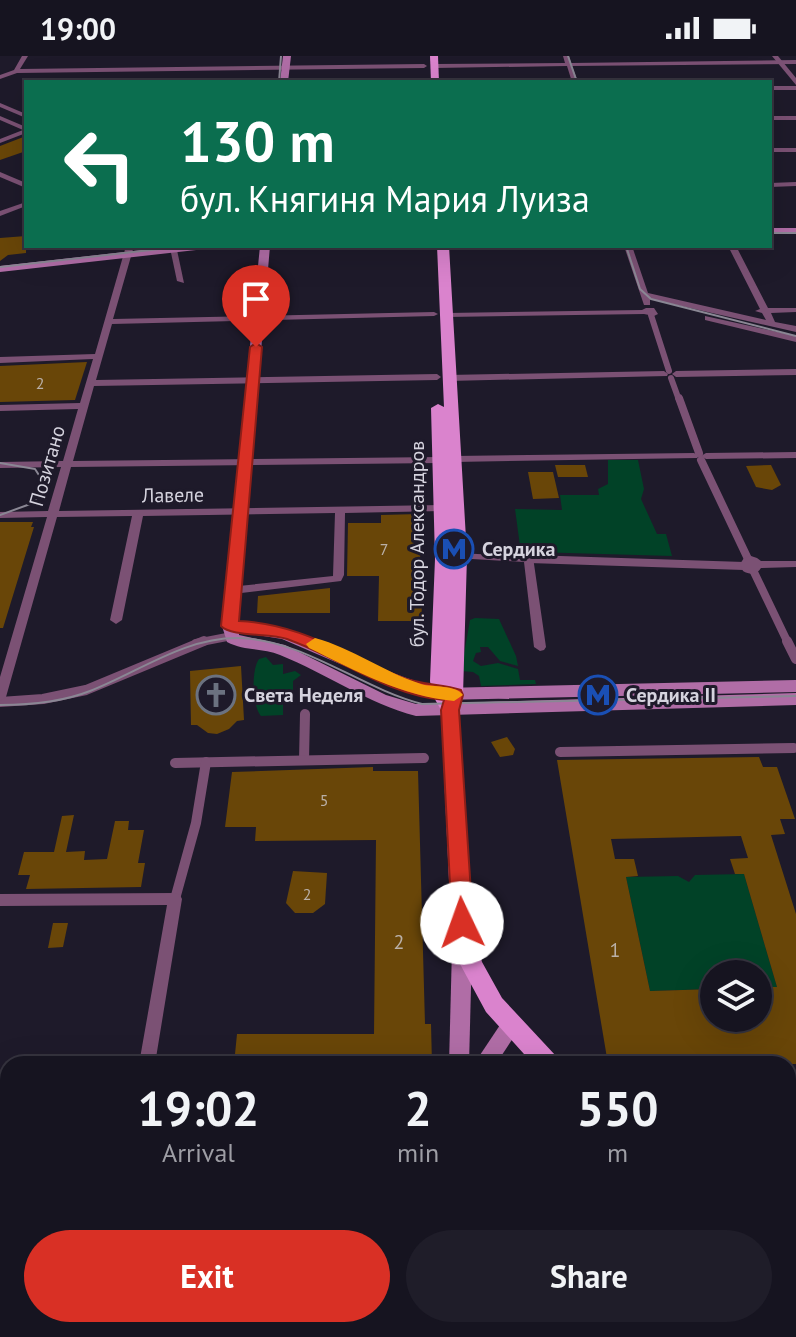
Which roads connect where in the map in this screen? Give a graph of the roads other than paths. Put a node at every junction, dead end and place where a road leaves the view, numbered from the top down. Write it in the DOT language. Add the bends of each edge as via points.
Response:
graph roads {
  1 [pos="25,56"];
  2 [pos="278,56"];
  3 [pos="287,56"];
  4 [pos="566,56"];
  5 [pos="203,57"];
  6 [pos="778,59"];
  7 [pos="429,61"];
  8 [pos="796,62"];
  9 [pos="569,65"];
  10 [pos="281,68"];
  11 [pos="200,69"];
  12 [pos="16,71"];
  13 [pos="80,71"];
  14 [pos="0,77"];
  15 [pos="76,80"];
  16 [pos="277,80"];
  17 [pos="284,80"];
  18 [pos="574,80"];
  19 [pos="796,86"];
  20 [pos="772,88"];
  21 [pos="0,105"];
  22 [pos="24,115"];
  23 [pos="0,118"];
  24 [pos="772,118"];
  25 [pos="796,118"];
  26 [pos="24,129"];
  27 [pos="24,131"];
  28 [pos="0,141"];
  29 [pos="772,150"];
  30 [pos="796,150"];
  31 [pos="0,174"];
  32 [pos="796,184"];
  33 [pos="24,185"];
  34 [pos="772,185"];
  35 [pos="24,205"];
  36 [pos="0,214"];
  37 [pos="772,234"];
  38 [pos="796,234"];
  39 [pos="189,248"];
  40 [pos="265,248"];
  41 [pos="431,248"];
  42 [pos="443,248"];
  43 [pos="629,248"];
  44 [pos="733,248"];
  45 [pos="125,249"];
  46 [pos="173,250"];
  47 [pos="0,263"];
  48 [pos="0,269"];
  49 [pos="181,281"];
  50 [pos="647,307"];
  51 [pos="796,310"];
  52 [pos="765,311"];
  53 [pos="725,313"];
  54 [pos="440,315"];
  55 [pos="258,318"];
  56 [pos="108,322"];
  57 [pos="772,324"];
  58 [pos="796,329"];
  59 [pos="796,339"];
  60 [pos="98,356"];
  61 [pos="0,360"];
  62 [pos="796,372"];
  63 [pos="670,374"];
  64 [pos="443,378"];
  65 [pos="253,380"];
  66 [pos="90,383"];
  67 [pos="83,406"];
  68 [pos="0,408"];
  69 [pos="796,455"];
  70 [pos="700,456"];
  71 [pos="447,460"];
  72 [pos="245,462"];
  73 [pos="67,464"];
  74 [pos="0,465"];
  75 [pos="442,508"];
  76 [pos="340,510"];
  77 [pos="241,511"];
  78 [pos="138,514"];
  79 [pos="0,515"];
  80 [pos="52,515"];
  81 [pos="459,556"];
  82 [pos="529,559"];
  83 [pos="796,564"];
  84 [pos="751,565"];
  85 [pos="233,590"];
  86 [pos="116,620"];
  87 [pos="231,631"];
  88 [pos="540,647"];
  89 [pos="796,659"];
  90 [pos="796,686"];
  91 [pos="796,699"];
  92 [pos="0,700"];
  93 [pos="448,700"];
  94 [pos="305,714"];
  95 [pos="794,748"];
  96 [pos="560,752"];
  97 [pos="424,758"];
  98 [pos="304,760"];
  99 [pos="206,762"];
  100 [pos="175,763"];
  101 [pos="175,899"];
  102 [pos="0,900"];
  103 [pos="462,923"];
  104 [pos="511,1026"];
  105 [pos="148,1056"];
  106 [pos="459,1056"];
  107 [pos="490,1056"];
  108 [pos="540,1056"];
  1 -- 12 [label="street"];
  2 -- 10 [label="main road"];
  3 -- 10 [label="main road"];
  4 -- 9 [label="street"];
  5 -- 11 [label="street"];
  6 -- 8 [label="street"];
  6 -- 9 [label="street"];
  6 -- 19 [label="street"];
  7 -- 9 [label="street"];
  7 -- 10 [label="street"];
  9 -- 18 [label="street"];
  10 -- 11 [label="street"];
  10 -- 16 [label="main road"];
  10 -- 17 [label="main road"];
  11 -- 13 [label="street"];
  12 -- 13 [label="street"];
  12 -- 14 [label="street"];
  13 -- 15 [label="street"];
  19 -- 20 [label="street"];
  21 -- 22 [label="street"];
  23 -- 26 [label="street"];
  24 -- 25 [label="street"];
  27 -- 28 [label="street"];
  29 -- 30 [label="street"];
  31 -- 33 [label="street"];
  32 -- 34 [label="street"];
  35 -- 36 [label="street"];
  37 -- 38 [label="main road"];
  39 -- 46 [label="main road"];
  40 -- 55 [label="main road"];
  41 -- 54 [label="main road, бул. Тодор Александров"];
  42 -- 54 [label="main road, бул. Тодор Александров"];
  43 -- 50 [label="street"];
  44 -- 52 [label="street"];
  45 -- 46 [label="main road"];
  45 -- 47 [label="main road"];
  45 -- 48 [label="main road"];
  45 -- 56 [label="street, Позитано"];
  46 -- 49 [label="street"];
  50 -- 53 [label="street"];
  50 -- 54 [label="street"];
  50 -- 59 [label="street"];
  50 -- 63 [label="street"];
  51 -- 52 [label="street"];
  52 -- 53 [label="street"];
  52 -- 57 [label="street"];
  53 -- 57 [label="street"];
  54 -- 55 [label="street"];
  54 -- 64 [label="main road, бул. Тодор Александров"];
  55 -- 56 [label="street"];
  55 -- 65 [label="main road"];
  56 -- 60 [label="street, Позитано"];
  57 -- 58 [label="street"];
  60 -- 61 [label="street"];
  60 -- 66 [label="street, Позитано"];
  62 -- 63 [label="street"];
  63 -- 64 [label="street"];
  63 -- 70 [label="street"];
  64 -- 65 [label="street"];
  64 -- 71 [label="main road, бул. Тодор Александров"];
  65 -- 66 [label="street"];
  65 -- 72 [label="main road"];
  66 -- 67 [label="street, Позитано"];
  67 -- 68 [label="street"];
  67 -- 73 [label="street, Позитано"];
  69 -- 70 [label="street"];
  70 -- 71 [label="street"];
  70 -- 84 [label="street"];
  71 -- 72 [label="street"];
  71 -- 75 [label="main road, бул. Тодор Александров"];
  71 -- 81 [label="main road, бул. Тодор Александров"];
  72 -- 73 [label="street"];
  72 -- 77 [label="main road"];
  73 -- 74 [label="street"];
  73 -- 80 [label="street, Позитано"];
  75 -- 76 [label="street, Лавеле"];
  75 -- 93 [label="main road, бул. Тодор Александров"];
  76 -- 77 [label="street, Лавеле"];
  76 -- 85 [label="street" via="337,579"];
  77 -- 78 [label="street, Лавеле"];
  77 -- 85 [label="main road"];
  78 -- 80 [label="street, Лавеле"];
  78 -- 86 [label="street"];
  79 -- 80 [label="street, Лавеле"];
  80 -- 92 [label="street, Позитано"];
  81 -- 82 [label="street"];
  81 -- 93 [label="main road, бул. Тодор Александров"];
  82 -- 84 [label="street"];
  82 -- 88 [label="street"];
  83 -- 84 [label="street"];
  84 -- 89 [label="street"];
  85 -- 87 [label="main road"];
  87 -- 92 [label="street" via="183,646 87,690 46,700"];
  87 -- 93 [label="main road" via="239,642 289,652 393,705 416,710"];
  90 -- 93 [label="main road"];
  91 -- 93 [label="main road"];
  93 -- 103 [label="main road"];
  94 -- 98 [label="street"];
  95 -- 96 [label="street"];
  97 -- 98 [label="street"];
  98 -- 99 [label="street"];
  99 -- 100 [label="street"];
  99 -- 101 [label="street"];
  101 -- 102 [label="street"];
  101 -- 105 [label="street"];
  103 -- 104 [label="main road" via="477,978"];
  103 -- 106 [label="main road"];
  104 -- 107 [label="main road"];
  104 -- 108 [label="main road"];
}
